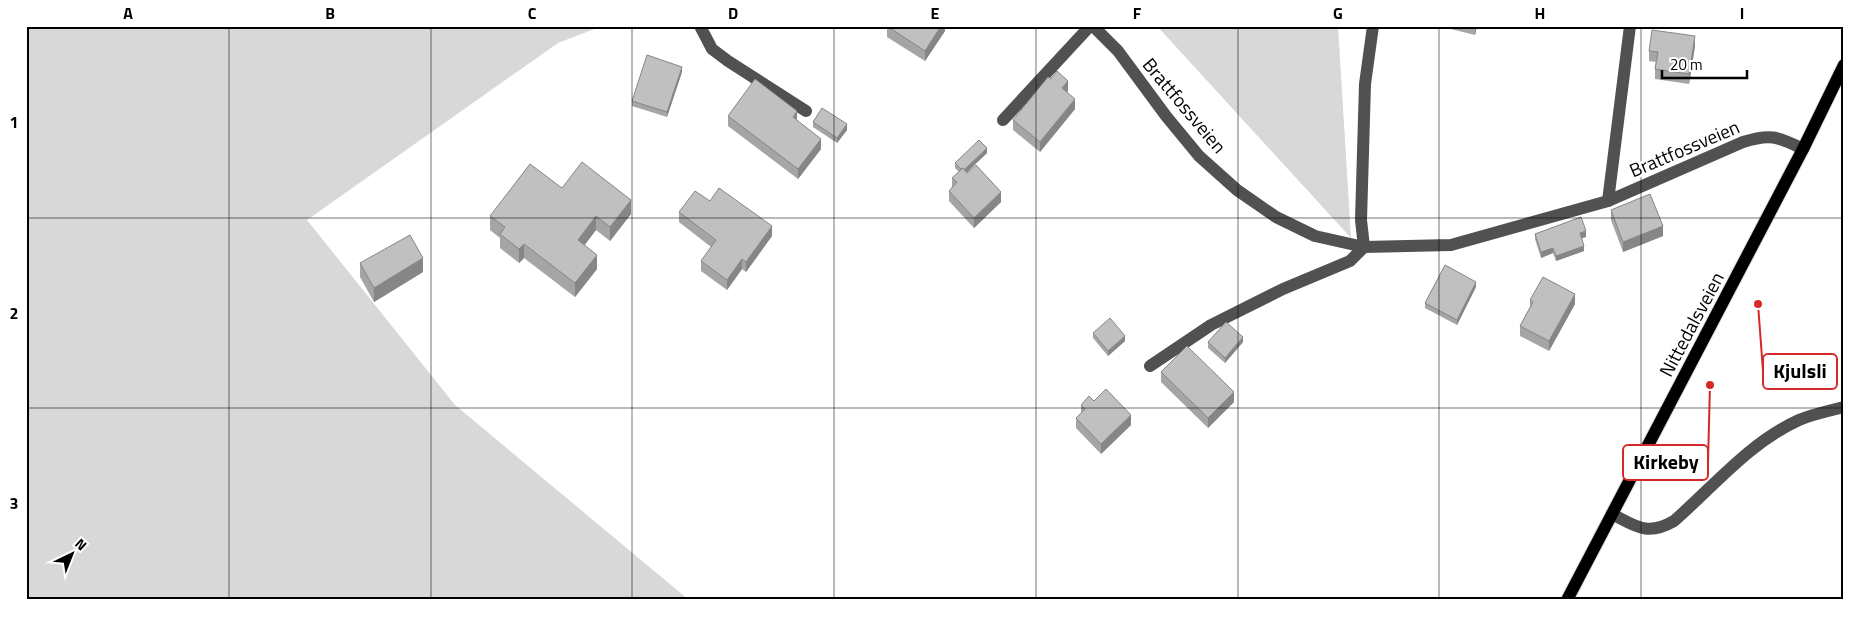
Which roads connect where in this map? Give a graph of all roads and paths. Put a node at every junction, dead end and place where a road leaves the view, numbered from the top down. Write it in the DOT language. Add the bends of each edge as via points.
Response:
graph roads {
  1 [pos="700,26"];
  2 [pos="1091,26"];
  3 [pos="1373,26"];
  4 [pos="1630,26"];
  5 [pos="1844,65"];
  6 [pos="806,111"];
  7 [pos="1003,120"];
  8 [pos="1804,149"];
  9 [pos="1608,200"];
  10 [pos="1364,247"];
  11 [pos="1150,366"];
  12 [pos="1844,407"];
  13 [pos="1612,514"];
  14 [pos="1567,600"];
  1 -- 6 [label="street" via="712,49"];
  2 -- 7 [label="street"];
  2 -- 10 [label="street, Brattfossveien" via="1118,52 1199,156 1237,190 1276,217 1315,236"];
  3 -- 10 [label="street" via="1366,84 1361,220"];
  4 -- 9 [label="street, Brattfossveien"];
  5 -- 8 [label="main road, Nittedalsveien"];
  8 -- 9 [label="street, Brattfossveien" via="1776,138 1759,136"];
  8 -- 13 [label="main road, Nittedalsveien"];
  9 -- 10 [label="street, Brattfossveien" via="1451,245"];
  10 -- 11 [label="street" via="1350,261 1284,288 1211,325"];
  12 -- 13 [label="street" via="1801,420 1758,445 1664,527 1640,529"];
  13 -- 14 [label="main road, Nittedalsveien"];
}
